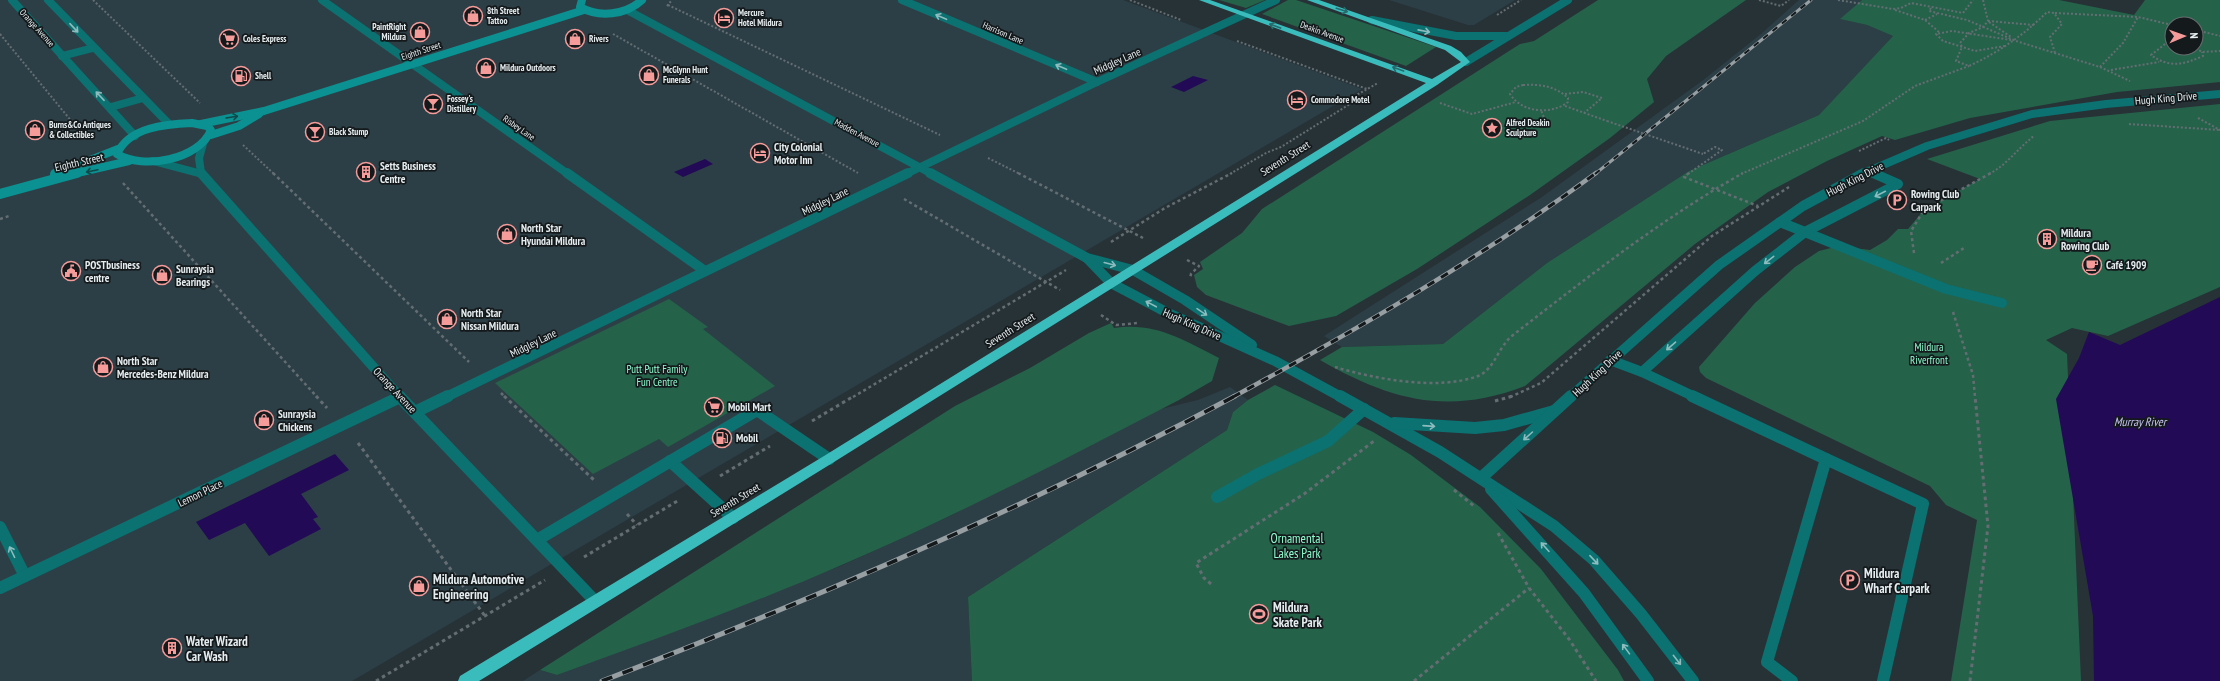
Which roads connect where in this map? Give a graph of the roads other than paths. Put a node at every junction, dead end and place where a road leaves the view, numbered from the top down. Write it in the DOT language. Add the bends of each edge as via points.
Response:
graph roads {
  1 [pos="12,0"];
  2 [pos="48,0"];
  3 [pos="322,0"];
  4 [pos="582,0"];
  5 [pos="642,0"];
  6 [pos="902,0"];
  7 [pos="1203,0"];
  8 [pos="1276,0"];
  9 [pos="1312,0"];
  10 [pos="1568,0"];
  11 [pos="584,10"];
  12 [pos="627,10"];
  13 [pos="1246,15"];
  14 [pos="1372,20"];
  15 [pos="1508,36"];
  16 [pos="93,48"];
  17 [pos="62,56"];
  18 [pos="1466,62"];
  19 [pos="412,64"];
  20 [pos="1097,82"];
  21 [pos="1434,82"];
  22 [pos="2220,94"];
  23 [pos="143,98"];
  24 [pos="111,107"];
  25 [pos="264,111"];
  26 [pos="169,124"];
  27 [pos="201,124"];
  28 [pos="211,135"];
  29 [pos="135,136"];
  30 [pos="203,144"];
  31 [pos="118,149"];
  32 [pos="129,161"];
  33 [pos="153,161"];
  34 [pos="921,167"];
  35 [pos="1868,171"];
  36 [pos="201,173"];
  37 [pos="33,184"];
  38 [pos="0,194"];
  39 [pos="1780,222"];
  40 [pos="1804,232"];
  41 [pos="1087,258"];
  42 [pos="1133,270"];
  43 [pos="705,271"];
  44 [pos="1111,283"];
  45 [pos="2002,303"];
  46 [pos="1610,360"];
  47 [pos="1275,361"];
  48 [pos="1642,372"];
  49 [pos="400,397"];
  50 [pos="1364,409"];
  51 [pos="1557,410"];
  52 [pos="415,412"];
  53 [pos="1390,423"];
  54 [pos="829,459"];
  55 [pos="1826,459"];
  56 [pos="670,461"];
  57 [pos="1481,478"];
  58 [pos="1217,497"];
  59 [pos="733,518"];
  60 [pos="0,527"];
  61 [pos="537,540"];
  62 [pos="25,576"];
  63 [pos="0,588"];
  64 [pos="595,602"];
  65 [pos="466,681"];
  66 [pos="1648,681"];
  67 [pos="1693,681"];
  68 [pos="1792,681"];
  69 [pos="1883,681"];
  1 -- 17 [label="street, Orange Avenue"];
  2 -- 16 [label="street, one-way"];
  3 -- 19 [label="street, Risbey Lane"];
  4 -- 11 [label="street" via="580,7"];
  5 -- 12 [label="street"];
  20 -- 6 [label="street, Harrison Lane, one-way"];
  7 -- 13 [label="highway, Deakin Avenue"];
  8 -- 13 [label="street, Midgley Lane"];
  9 -- 14 [label="highway, one-way"];
  10 -- 15 [label="street, Seventh Street"];
  11 -- 12 [label="street" via="598,14"];
  11 -- 19 [label="street, Eighth Street"];
  12 -- 34 [label="street, Madden Avenue"];
  13 -- 20 [label="street, Midgley Lane"];
  21 -- 13 [label="highway, Deakin Avenue, one-way"];
  14 -- 15 [label="street, one-way" via="1456,36"];
  14 -- 18 [label="highway" via="1451,50"];
  15 -- 18 [label="street, Seventh Street"];
  16 -- 17 [label="street, Orange Avenue"];
  16 -- 23 [label="street"];
  24 -- 17 [label="street, Orange Avenue, one-way"];
  18 -- 21 [label="highway, Seventh Street"];
  19 -- 25 [label="street, Eighth Street"];
  19 -- 43 [label="street, Risbey Lane"];
  20 -- 34 [label="street, Midgley Lane"];
  21 -- 42 [label="highway, Seventh Street"];
  22 -- 35 [label="street, Hugh King Drive" via="2106,104 2032,114 1912,151"];
  23 -- 24 [label="street"];
  23 -- 26 [label="street"];
  24 -- 29 [label="street, Orange Avenue"];
  27 -- 25 [label="street, Eighth Street, one-way"];
  25 -- 28 [label="street, Eighth Street" via="239,126"];
  26 -- 27 [label="street, Eighth Street"];
  26 -- 29 [label="street, Eighth Street"];
  27 -- 28 [label="street" via="211,130"];
  28 -- 30 [label="street"];
  29 -- 31 [label="street, Eighth Street"];
  30 -- 33 [label="street, Eighth Street" via="181,154"];
  30 -- 36 [label="street" via="199,158"];
  31 -- 32 [label="street" via="117,154"];
  31 -- 37 [label="street, Eighth Street"];
  32 -- 33 [label="street, Eighth Street"];
  32 -- 37 [label="street, Eighth Street, one-way"];
  33 -- 36 [label="street"];
  34 -- 41 [label="street, Madden Avenue"];
  34 -- 43 [label="street, Midgley Lane"];
  35 -- 39 [label="street, Hugh King Drive" via="1803,206"];
  35 -- 40 [label="street, one-way" via="1898,184"];
  36 -- 49 [label="street, Orange Avenue"];
  37 -- 38 [label="street, Eighth Street"];
  39 -- 40 [label="street"];
  39 -- 46 [label="street, Hugh King Drive" via="1719,265"];
  40 -- 45 [label="street" via="1946,289"];
  40 -- 48 [label="street, one-way" via="1755,271"];
  41 -- 42 [label="street, Madden Avenue, one-way"];
  41 -- 44 [label="street, Madden Avenue"];
  42 -- 44 [label="highway, Seventh Street"];
  42 -- 47 [label="street, Hugh King Drive, one-way" via="1185,300"];
  43 -- 52 [label="street, Midgley Lane"];
  47 -- 44 [label="street, Hugh King Drive, one-way" via="1166,312"];
  44 -- 54 [label="highway, Seventh Street"];
  46 -- 48 [label="street"];
  46 -- 51 [label="street, Hugh King Drive"];
  47 -- 50 [label="street, Hugh King Drive"];
  48 -- 55 [label="street"];
  49 -- 52 [label="street, Orange Avenue"];
  49 -- 62 [label="street, Lemon Place"];
  50 -- 53 [label="street, Hugh King Drive"];
  50 -- 58 [label="street" via="1328,441 1258,474"];
  53 -- 51 [label="street, Hugh King Drive, one-way" via="1475,428 1504,425"];
  51 -- 57 [label="street, Hugh King Drive, one-way"];
  52 -- 61 [label="street, Orange Avenue"];
  53 -- 57 [label="street, Hugh King Drive"];
  54 -- 56 [label="street" via="757,410"];
  54 -- 59 [label="highway, Seventh Street"];
  55 -- 68 [label="street" via="1767,662"];
  55 -- 69 [label="street" via="1923,504"];
  56 -- 59 [label="street"];
  56 -- 61 [label="street"];
  66 -- 57 [label="street, Hugh King Drive, one-way" via="1584,593"];
  57 -- 67 [label="street, Hugh King Drive, one-way" via="1581,547 1641,614"];
  59 -- 64 [label="highway, Seventh Street"];
  62 -- 60 [label="street, one-way"];
  61 -- 64 [label="street, Orange Avenue"];
  62 -- 63 [label="street, Lemon Place"];
  64 -- 65 [label="highway, Seventh Street"];
}
